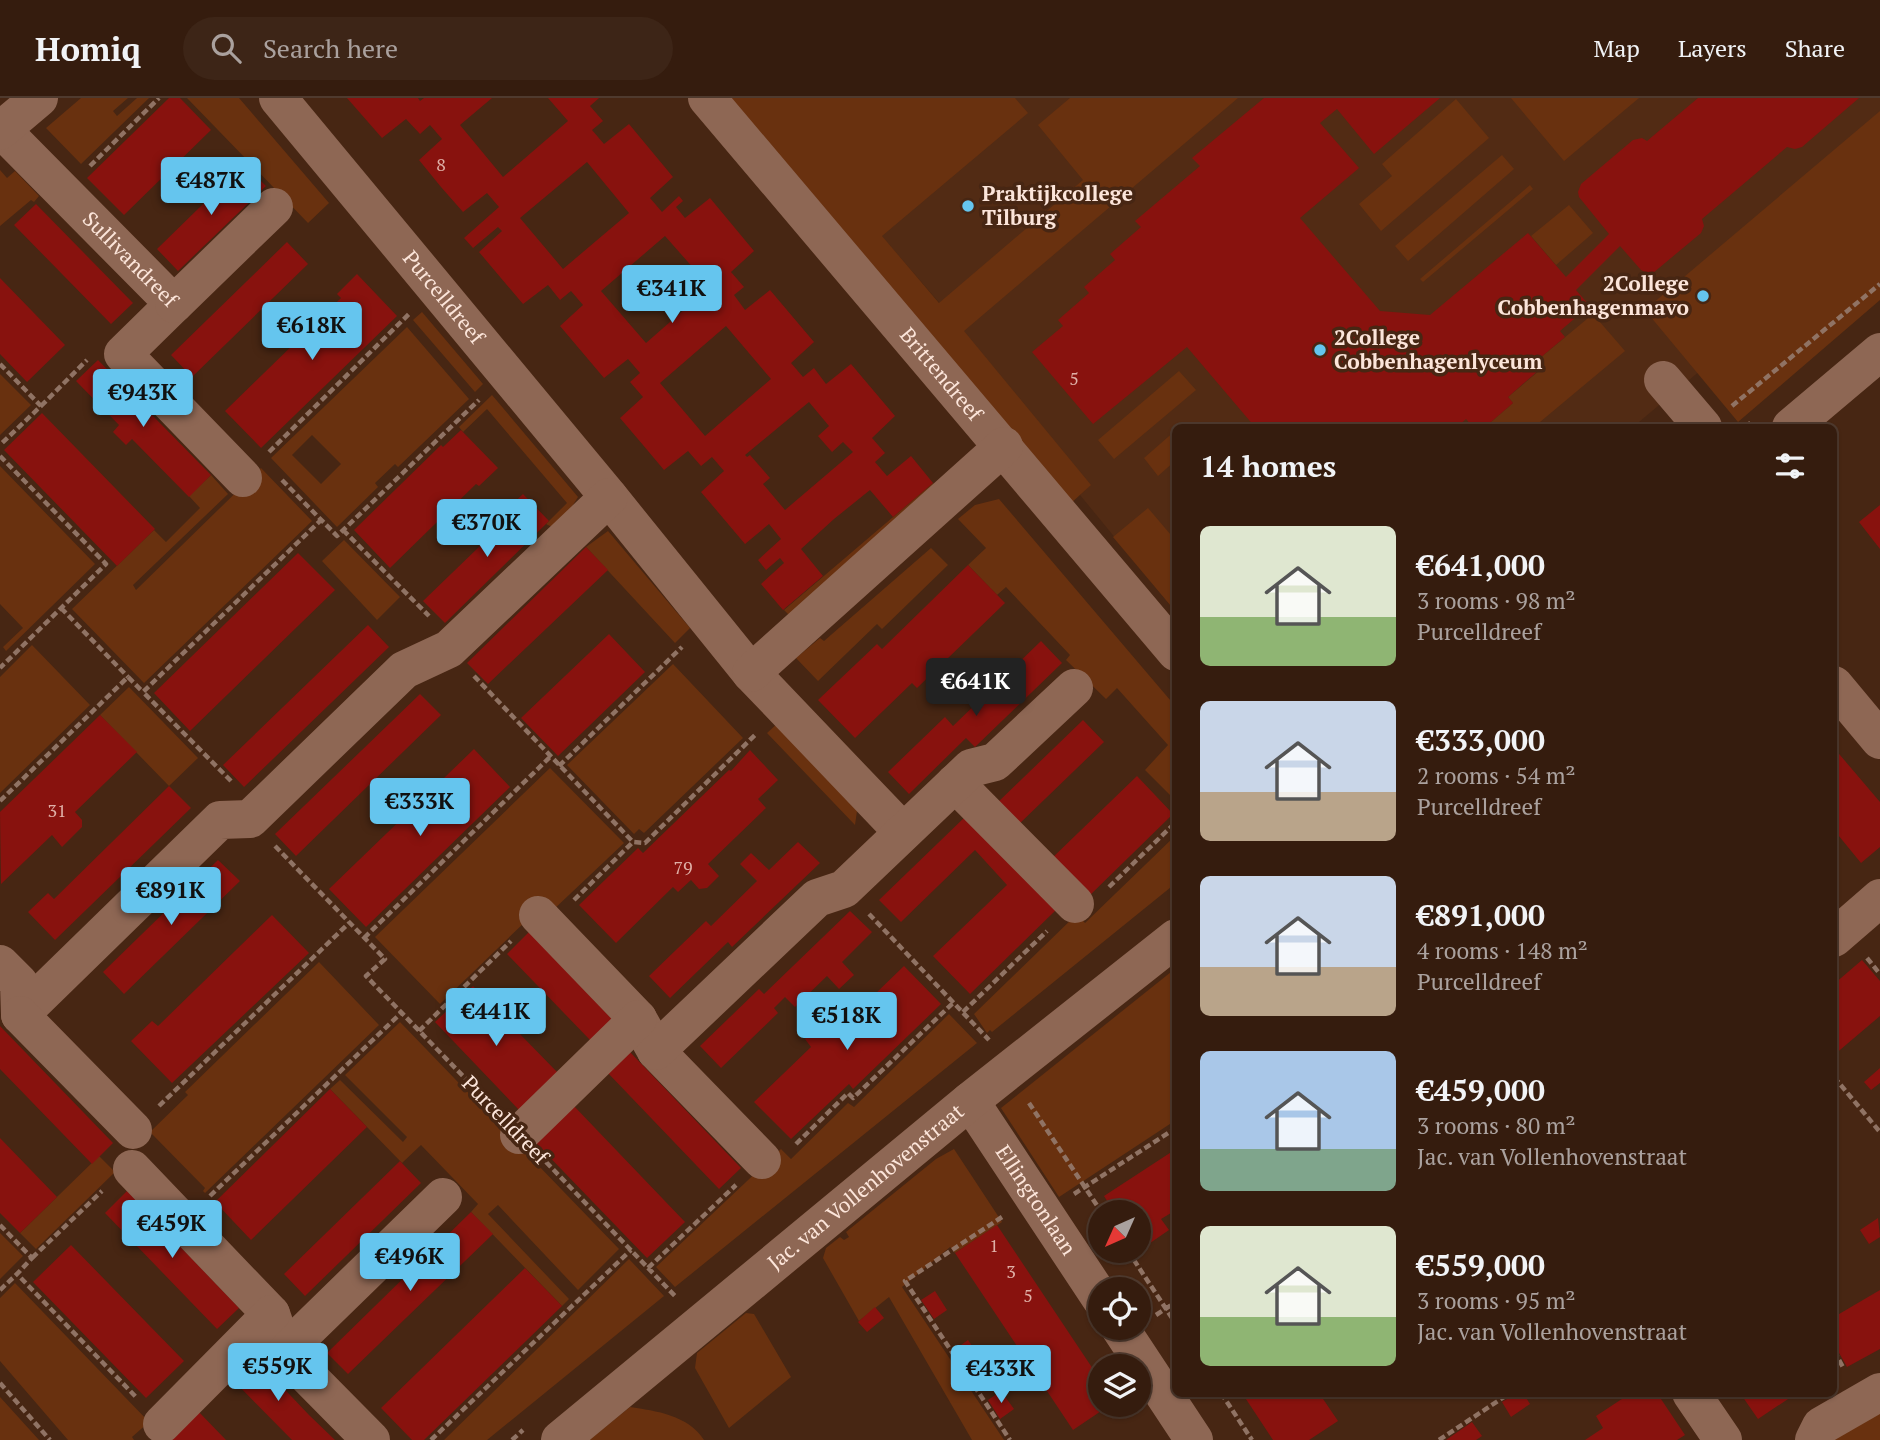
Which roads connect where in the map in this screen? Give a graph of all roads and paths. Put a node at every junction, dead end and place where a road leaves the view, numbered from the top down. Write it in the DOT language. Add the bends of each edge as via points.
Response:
graph roads {
  1 [pos="39,98"];
  2 [pos="159,98"];
  3 [pos="278,98"];
  4 [pos="707,98"];
  5 [pos="1,131"];
  6 [pos="64,192"];
  7 [pos="274,207"];
  8 [pos="1880,285"];
  9 [pos="435,288"];
  10 [pos="174,304"];
  11 [pos="1880,352"];
  12 [pos="123,354"];
  13 [pos="0,364"];
  14 [pos="507,373"];
  15 [pos="1663,380"];
  16 [pos="41,406"];
  17 [pos="1715,419"];
  18 [pos="1795,424"];
  19 [pos="0,445"];
  20 [pos="1004,446"];
  21 [pos="0,456"];
  22 [pos="252,469"];
  23 [pos="609,497"];
  24 [pos="321,520"];
  25 [pos="343,530"];
  26 [pos="61,608"];
  27 [pos="709,620"];
  28 [pos="452,646"];
  29 [pos="1172,647"];
  30 [pos="0,667"];
  31 [pos="751,673"];
  32 [pos="128,677"];
  33 [pos="1074,688"];
  34 [pos="1837,689"];
  35 [pos="143,692"];
  36 [pos="785,707"];
  37 [pos="1880,740"];
  38 [pos="550,757"];
  39 [pos="559,766"];
  40 [pos="955,783"];
  41 [pos="0,801"];
  42 [pos="255,815"];
  43 [pos="903,832"];
  44 [pos="633,842"];
  45 [pos="845,888"];
  46 [pos="1880,898"];
  47 [pos="1074,904"];
  48 [pos="543,920"];
  49 [pos="349,923"];
  50 [pos="1837,935"];
  51 [pos="364,937"];
  52 [pos="1172,941"];
  53 [pos="10,991"];
  54 [pos="954,1002"];
  55 [pos="401,1013"];
  56 [pos="419,1031"];
  57 [pos="647,1035"];
  58 [pos="1001,1059"];
  59 [pos="1837,1081"];
  60 [pos="970,1101"];
  61 [pos="133,1130"];
  62 [pos="1172,1131"];
  63 [pos="1880,1132"];
  64 [pos="519,1135"];
  65 [pos="762,1160"];
  66 [pos="132,1169"];
  67 [pos="1086,1187"];
  68 [pos="443,1197"];
  69 [pos="1094,1200"];
  70 [pos="204,1202"];
  71 [pos="1044,1214"];
  72 [pos="1005,1215"];
  73 [pos="0,1225"];
  74 [pos="631,1250"];
  75 [pos="33,1258"];
  76 [pos="1137,1264"];
  77 [pos="648,1268"];
  78 [pos="16,1274"];
  79 [pos="1088,1280"];
  80 [pos="0,1290"];
  81 [pos="679,1300"];
  82 [pos="271,1314"];
  83 [pos="1172,1318"];
  84 [pos="1128,1340"];
  85 [pos="284,1352"];
  86 [pos="0,1383"];
  87 [pos="1880,1392"];
  88 [pos="1224,1397"];
  89 [pos="1504,1397"];
  90 [pos="1694,1397"];
  91 [pos="162,1424"];
  92 [pos="50,1440"];
  93 [pos="371,1440"];
  94 [pos="431,1440"];
  95 [pos="560,1440"];
  96 [pos="1010,1440"];
  97 [pos="1194,1440"];
  98 [pos="1252,1440"];
  99 [pos="1439,1440"];
  100 [pos="1723,1440"];
  101 [pos="1814,1440"];
  1 -- 5 [label="street, Sullivandreef"];
  2 -- 6 [label="path"];
  3 -- 9 [label="street, Purcelldreef"];
  4 -- 20 [label="street, Brittendreef"];
  5 -- 6 [label="street, Sullivandreef"];
  6 -- 10 [label="street, Sullivandreef"];
  7 -- 10 [label="street"];
  8 -- 17 [label="path"];
  9 -- 14 [label="street, Purcelldreef"];
  9 -- 22 [label="path"];
  10 -- 12 [label="street, Sullivandreef"];
  11 -- 18 [label="street"];
  12 -- 16 [label="path" via="108,340"];
  12 -- 22 [label="street"];
  13 -- 16 [label="path"];
  14 -- 23 [label="street, Purcelldreef"];
  14 -- 25 [label="path"];
  15 -- 17 [label="street"];
  16 -- 19 [label="path"];
  20 -- 29 [label="street, Brittendreef"];
  20 -- 31 [label="street"];
  21 -- 26 [label="path" via="106,564"];
  22 -- 24 [label="path"];
  23 -- 27 [label="street, Purcelldreef"];
  23 -- 28 [label="street"];
  24 -- 25 [label="path" via="337,536"];
  24 -- 35 [label="path"];
  25 -- 28 [label="path"];
  26 -- 30 [label="path"];
  26 -- 32 [label="path, Purcelldreef"];
  27 -- 31 [label="street, Purcelldreef"];
  27 -- 39 [label="path"];
  28 -- 38 [label="path"];
  28 -- 42 [label="street" via="404,670"];
  31 -- 36 [label="street, Purcelldreef"];
  32 -- 35 [label="path, Purcelldreef"];
  32 -- 41 [label="path"];
  33 -- 40 [label="street" via="995,762 971,768"];
  34 -- 37 [label="street"];
  35 -- 42 [label="path, Purcelldreef"];
  36 -- 43 [label="street, Purcelldreef"];
  36 -- 44 [label="path" via="645,843"];
  38 -- 39 [label="path"];
  38 -- 51 [label="path"];
  39 -- 44 [label="path"];
  40 -- 43 [label="street"];
  40 -- 47 [label="street"];
  42 -- 49 [label="path, Purcelldreef"];
  42 -- 53 [label="street" via="220,820"];
  43 -- 45 [label="street"];
  44 -- 48 [label="path"];
  45 -- 54 [label="path"];
  45 -- 57 [label="street" via="817,898"];
  46 -- 50 [label="street"];
  48 -- 56 [label="path"];
  48 -- 57 [label="street"];
  49 -- 51 [label="path, Purcelldreef"];
  49 -- 61 [label="path"];
  51 -- 55 [label="path, Purcelldreef" via="385,959 366,976"];
  52 -- 58 [label="street, Jac. van Vollenhovenstraat"];
  53 -- 61 [label="street"];
  54 -- 58 [label="path"];
  54 -- 65 [label="path" via="853,1098 848,1093 790,1149 782,1141"];
  55 -- 56 [label="path, Purcelldreef"];
  55 -- 70 [label="path"];
  56 -- 64 [label="path, Purcelldreef"];
  57 -- 64 [label="street"];
  57 -- 65 [label="street"];
  58 -- 60 [label="street, Jac. van Vollenhovenstraat"];
  58 -- 67 [label="path"];
  59 -- 63 [label="path"];
  60 -- 71 [label="street, Ellingtonlaan"];
  60 -- 95 [label="street, Jac. van Vollenhovenstraat"];
  62 -- 67 [label="path"];
  64 -- 74 [label="path, Purcelldreef"];
  65 -- 77 [label="path"];
  66 -- 75 [label="path" via="125,1176 121,1172"];
  66 -- 82 [label="street"];
  67 -- 69 [label="path"];
  67 -- 71 [label="path"];
  68 -- 85 [label="street"];
  71 -- 79 [label="street, Ellingtonlaan"];
  72 -- 96 [label="path" via="905,1281"];
  73 -- 75 [label="path"];
  74 -- 77 [label="path, Purcelldreef"];
  74 -- 94 [label="path"];
  75 -- 78 [label="path"];
  76 -- 83 [label="path"];
  77 -- 81 [label="path, Purcelldreef"];
  78 -- 80 [label="path"];
  78 -- 91 [label="path"];
  82 -- 85 [label="street"];
  82 -- 91 [label="street"];
  84 -- 97 [label="street"];
  85 -- 93 [label="street"];
  86 -- 92 [label="path"];
  87 -- 101 [label="street" via="1821,1426"];
  88 -- 98 [label="path"];
  89 -- 99 [label="path"];
  90 -- 100 [label="street"];
}
